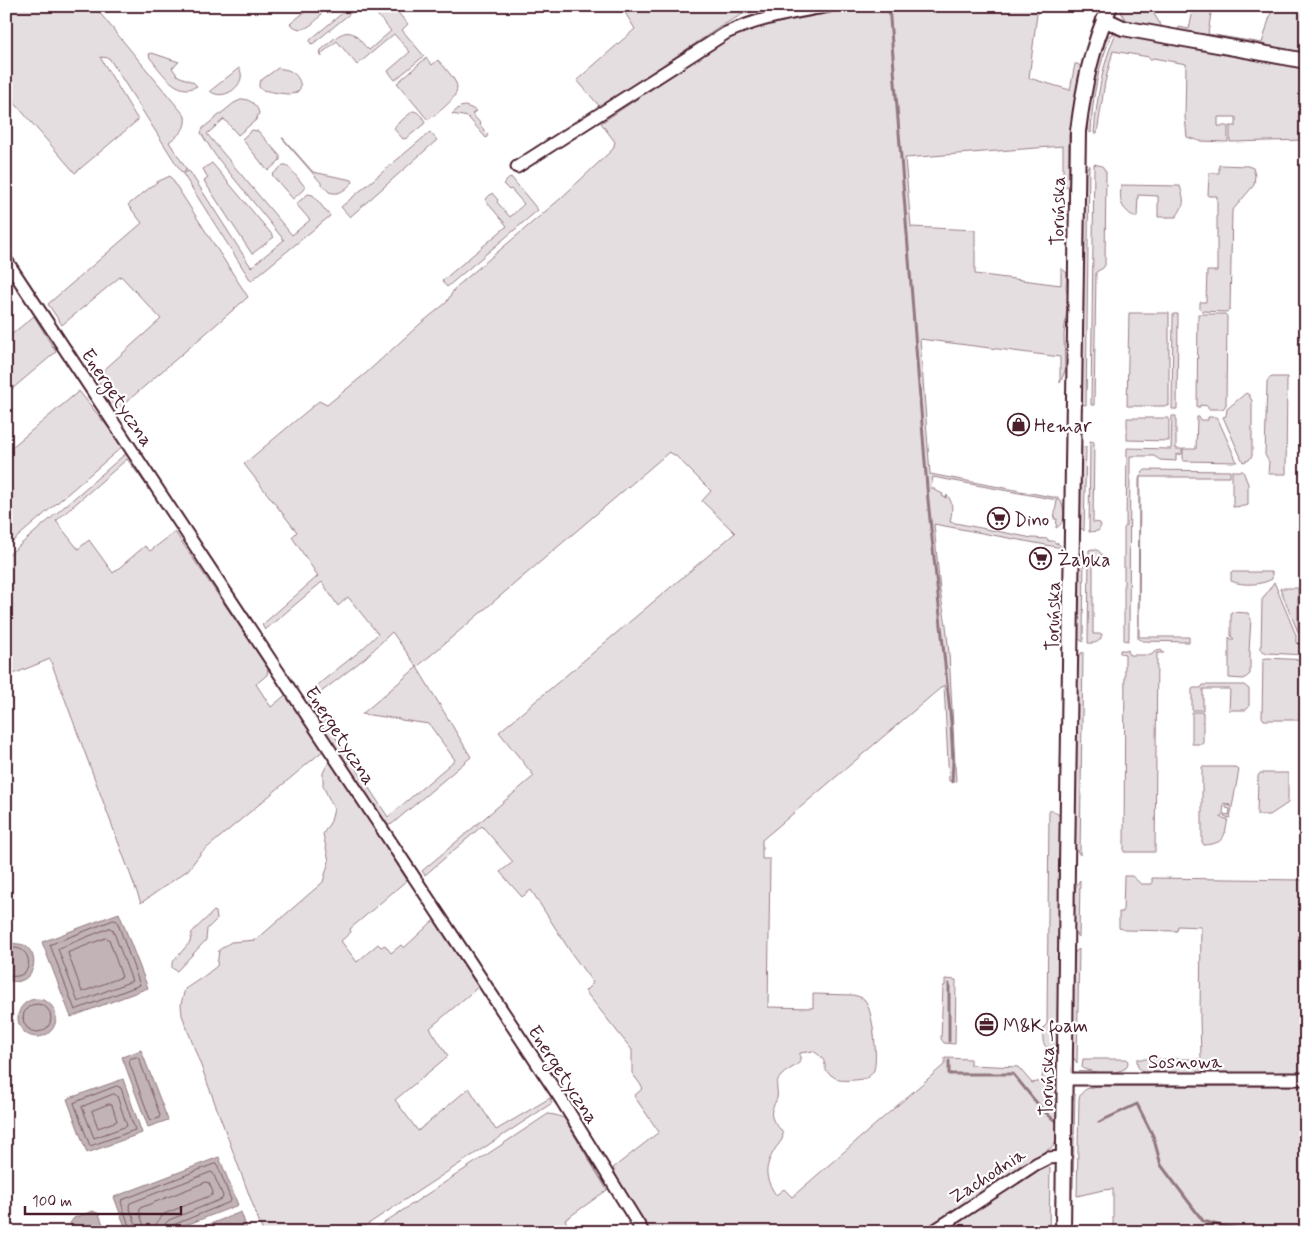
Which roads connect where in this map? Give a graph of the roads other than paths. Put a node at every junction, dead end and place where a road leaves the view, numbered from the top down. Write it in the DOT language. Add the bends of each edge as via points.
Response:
graph roads {
  1 [pos="829,6"];
  2 [pos="1107,13"];
  3 [pos="1306,61"];
  4 [pos="517,167"];
  5 [pos="6,260"];
  6 [pos="1065,1079"];
  7 [pos="1306,1079"];
  8 [pos="1064,1157"];
  9 [pos="643,1232"];
  10 [pos="932,1232"];
  11 [pos="1063,1232"];
  1 -- 4 [label="street" via="755,21 726,33"];
  2 -- 3 [label="street" via="1123,28"];
  2 -- 6 [label="street, Toruńska" via="1085,82 1078,137"];
  5 -- 9 [label="street, Energetyczna" via="562,1101"];
  6 -- 7 [label="street, Sosnowa"];
  6 -- 8 [label="street, Toruńska"];
  8 -- 10 [label="street, Zachodnia" via="1048,1158 1036,1164"];
  8 -- 11 [label="street, Toruńska"];
}
